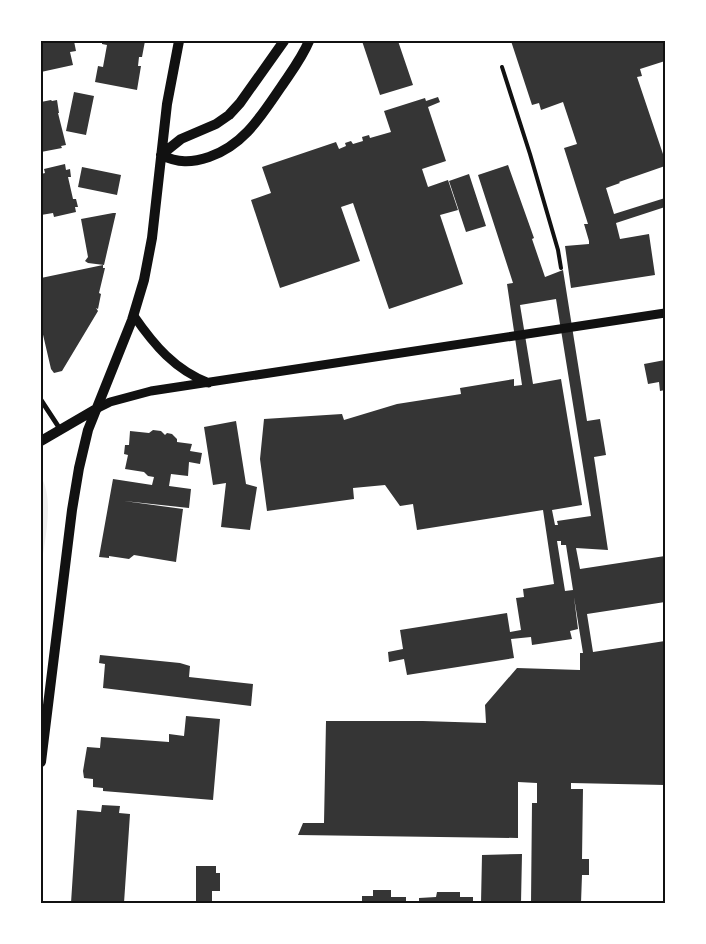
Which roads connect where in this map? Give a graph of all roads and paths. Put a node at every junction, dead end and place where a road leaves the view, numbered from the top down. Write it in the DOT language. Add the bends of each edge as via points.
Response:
graph roads {
  1 [pos="179,41"];
  2 [pos="284,41"];
  3 [pos="310,41"];
  4 [pos="502,67"];
  5 [pos="161,155"];
  6 [pos="561,268"];
  7 [pos="665,313"];
  8 [pos="134,316"];
  9 [pos="209,383"];
  10 [pos="41,400"];
  11 [pos="96,409"];
  12 [pos="60,429"];
  13 [pos="41,441"];
  14 [pos="41,762"];
  1 -- 5 [label="main road"];
  2 -- 5 [label="main road" via="230,115 181,139"];
  3 -- 5 [label="main road" via="264,112 235,144 220,153 190,162 172,161"];
  4 -- 6 [label="lane"];
  5 -- 8 [label="main road" via="148,262"];
  7 -- 9 [label="street"];
  8 -- 9 [label="street" via="166,356 193,377"];
  8 -- 11 [label="main road"];
  9 -- 11 [label="street" via="142,394"];
  10 -- 12 [label="street"];
  11 -- 12 [label="main road"];
  11 -- 14 [label="main road" via="82,449 72,505"];
  12 -- 13 [label="main road"];
}
